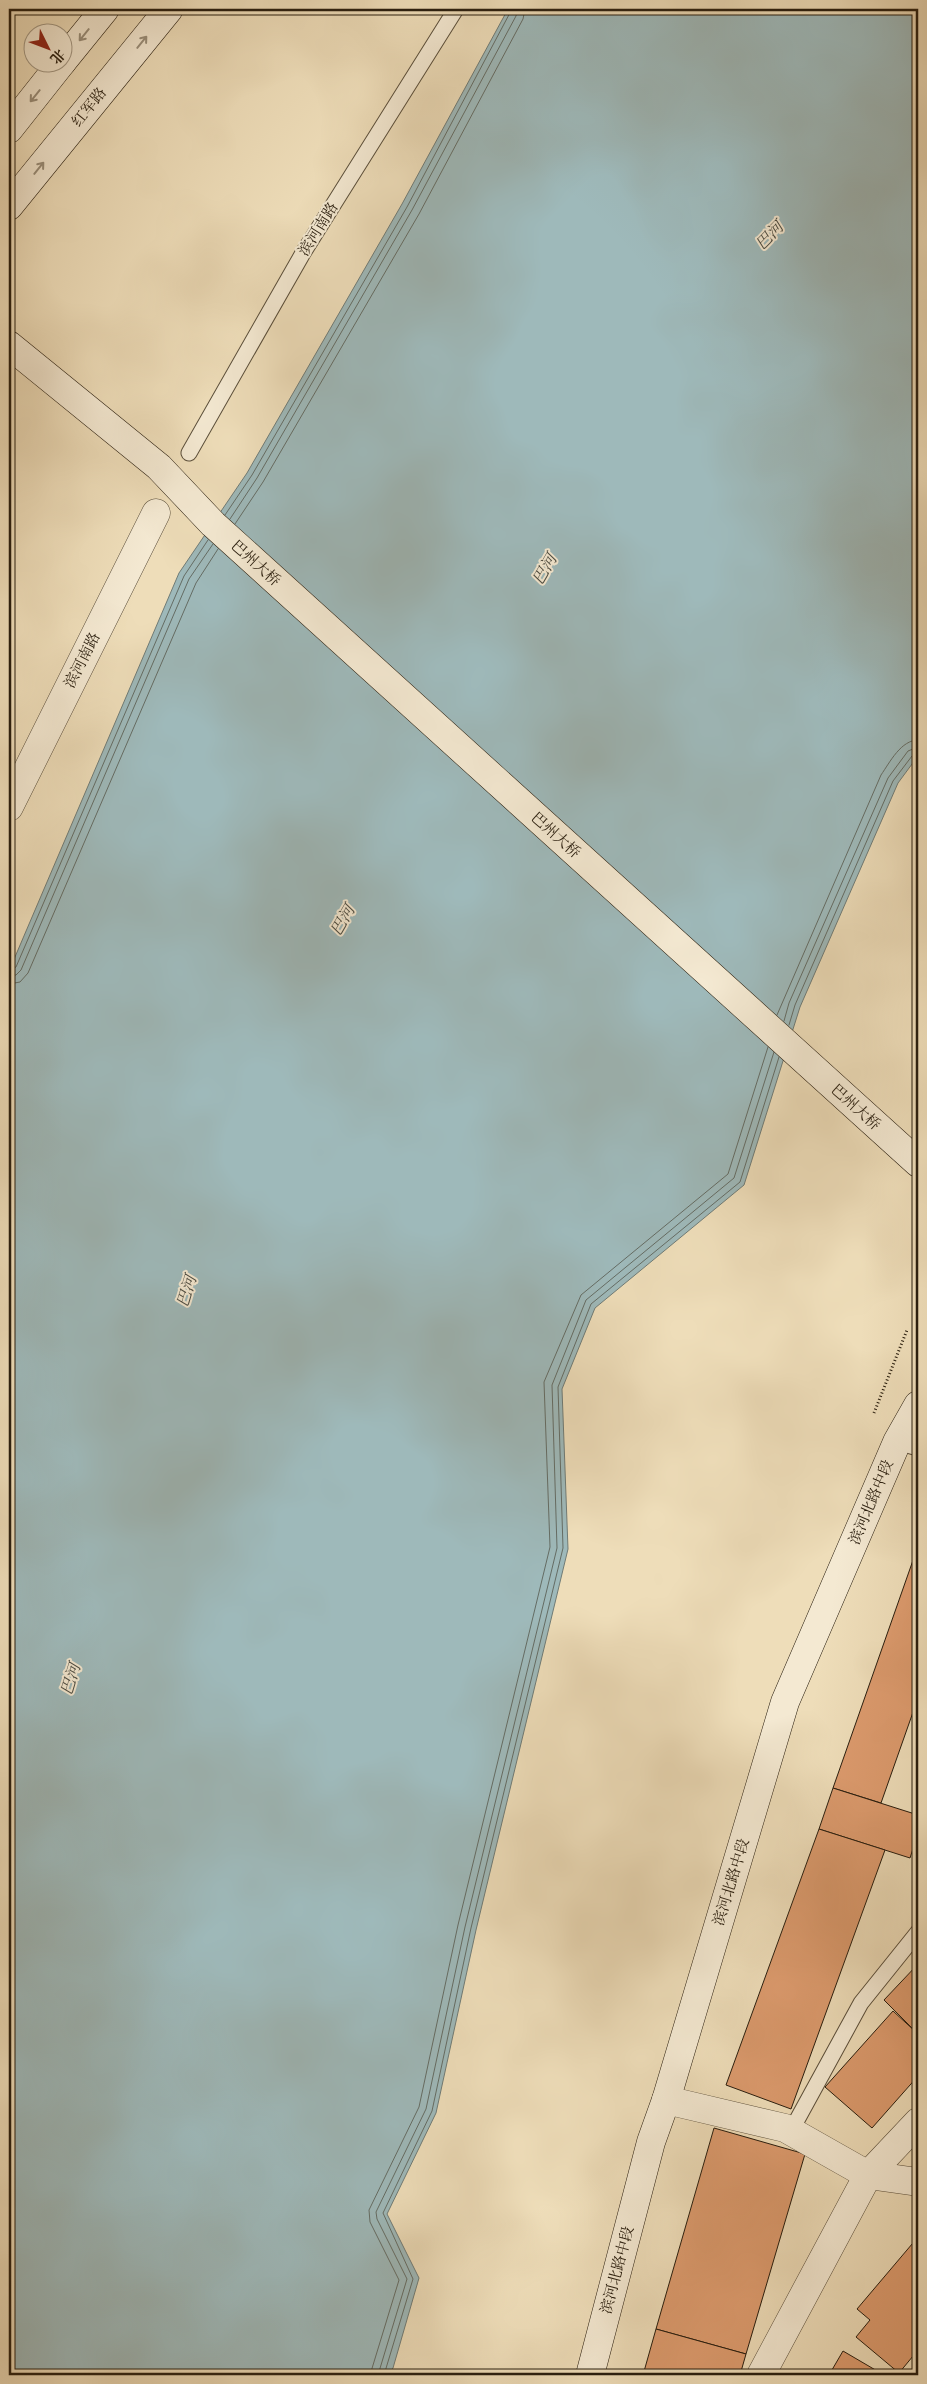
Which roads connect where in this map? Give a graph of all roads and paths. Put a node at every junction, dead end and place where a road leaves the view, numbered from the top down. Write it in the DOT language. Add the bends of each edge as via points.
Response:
graph roads {
  1 [pos="105,9"];
  2 [pos="169,9"];
  3 [pos="456,9"];
  4 [pos="72,50"];
  5 [pos="54,72"];
  6 [pos="9,129"];
  7 [pos="9,206"];
  8 [pos="9,344"];
  9 [pos="188,453"];
  10 [pos="156,512"];
  11 [pos="9,807"];
  12 [pos="918,1163"];
  13 [pos="906,1330"];
  14 [pos="918,1405"];
  15 [pos="872,1418"];
  16 [pos="908,1445"];
  17 [pos="918,1932"];
  18 [pos="666,2100"];
  19 [pos="918,2122"];
  20 [pos="791,2131"];
  21 [pos="868,2175"];
  22 [pos="918,2182"];
  23 [pos="590,2375"];
  24 [pos="761,2375"];
  1 -- 4 [label="street, one-way"];
  7 -- 2 [label="street, 红军路, one-way"];
  3 -- 9 [label="lane, 滨河南路" via="303,253"];
  5 -- 6 [label="street, one-way"];
  8 -- 12 [label="street, 巴州大桥" via="159,467 195,506"];
  10 -- 11 [label="street, 滨河南路"];
  13 -- 15 [label="path"];
  14 -- 16 [label="street, 滨河北路中段"];
  16 -- 18 [label="street, 滨河北路中段" via="785,1702"];
  17 -- 20 [label="lane" via="861,2003"];
  18 -- 20 [label="street"];
  18 -- 23 [label="street, 滨河北路中段" via="651,2142"];
  19 -- 21 [label="street"];
  20 -- 21 [label="street"];
  21 -- 22 [label="street"];
  21 -- 24 [label="street"];
}
